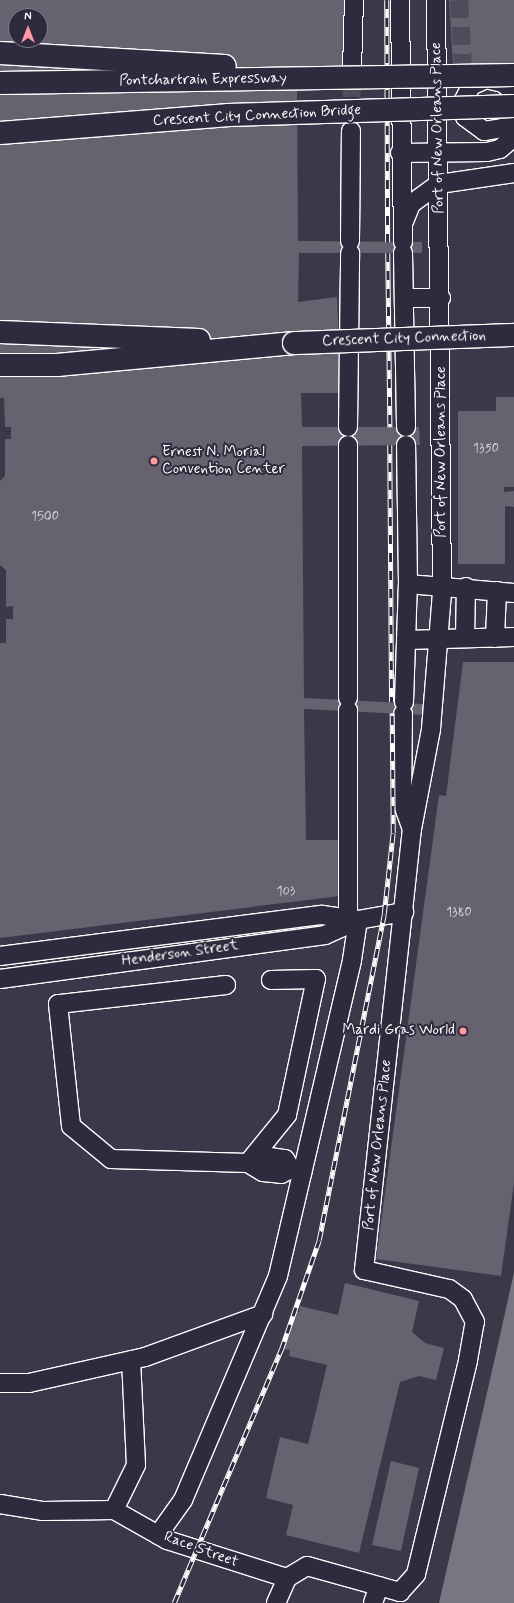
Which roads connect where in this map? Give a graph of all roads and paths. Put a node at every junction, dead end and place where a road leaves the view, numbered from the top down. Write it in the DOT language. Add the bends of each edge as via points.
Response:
graph roads {
  1 [pos="354,0"];
  2 [pos="400,0"];
  3 [pos="436,0"];
  4 [pos="0,53"];
  5 [pos="463,65"];
  6 [pos="352,70"];
  7 [pos="514,75"];
  8 [pos="406,77"];
  9 [pos="0,83"];
  10 [pos="514,92"];
  11 [pos="437,99"];
  12 [pos="514,106"];
  13 [pos="514,115"];
  14 [pos="351,131"];
  15 [pos="0,133"];
  16 [pos="514,136"];
  17 [pos="438,152"];
  18 [pos="400,153"];
  19 [pos="514,173"];
  20 [pos="439,184"];
  21 [pos="402,240"];
  22 [pos="404,298"];
  23 [pos="441,298"];
  24 [pos="0,332"];
  25 [pos="514,336"];
  26 [pos="294,343"];
  27 [pos="0,365"];
  28 [pos="348,427"];
  29 [pos="348,445"];
  30 [pos="408,584"];
  31 [pos="442,584"];
  32 [pos="466,587"];
  33 [pos="505,592"];
  34 [pos="514,637"];
  35 [pos="465,638"];
  36 [pos="495,638"];
  37 [pos="439,639"];
  38 [pos="406,640"];
  39 [pos="412,829"];
  40 [pos="404,912"];
  41 [pos="353,920"];
  42 [pos="233,927"];
  43 [pos="236,947"];
  44 [pos="0,956"];
  45 [pos="0,979"];
  46 [pos="271,980"];
  47 [pos="226,985"];
  48 [pos="252,1163"];
  49 [pos="297,1171"];
  50 [pos="262,1314"];
  51 [pos="131,1360"];
  52 [pos="0,1383"];
  53 [pos="0,1504"];
  54 [pos="114,1510"];
  55 [pos="158,1535"];
  56 [pos="286,1578"];
  57 [pos="379,1586"];
  58 [pos="276,1603"];
  59 [pos="373,1603"];
  1 -- 6 [label="street"];
  2 -- 18 [label="street, Port of New Orleans Place"];
  3 -- 11 [label="street, Port of New Orleans Place"];
  4 -- 8 [label="highway, bridge"];
  5 -- 11 [label="street"];
  7 -- 8 [label="highway, bridge"];
  8 -- 9 [label="highway, Pontchartrain Expressway, bridge"];
  10 -- 13 [label="street" via="503,83 486,79 472,86 463,102 465,117 484,131 504,128"];
  11 -- 17 [label="street, Port of New Orleans Place"];
  12 -- 15 [label="highway, Crescent City Connection Bridge, bridge" via="229,115"];
  14 -- 28 [label="street"];
  16 -- 17 [label="street" via="500,149 487,152"];
  17 -- 18 [label="street"];
  17 -- 20 [label="street, Port of New Orleans Place"];
  18 -- 21 [label="street, Port of New Orleans Place"];
  19 -- 20 [label="street"];
  20 -- 21 [label="street" via="411,204"];
  20 -- 23 [label="street, Port of New Orleans Place"];
  21 -- 22 [label="street, Port of New Orleans Place"];
  22 -- 23 [label="street"];
  22 -- 30 [label="street, Port of New Orleans Place"];
  23 -- 31 [label="street, Port of New Orleans Place"];
  24 -- 26 [label="highway"];
  25 -- 26 [label="highway, Crescent City Connection, bridge"];
  26 -- 27 [label="highway" via="57,365"];
  29 -- 41 [label="street" via="348,704"];
  30 -- 31 [label="street"];
  30 -- 38 [label="street, Port of New Orleans Place"];
  31 -- 32 [label="street"];
  31 -- 37 [label="street, Port of New Orleans Place"];
  32 -- 33 [label="street"];
  32 -- 35 [label="street"];
  33 -- 36 [label="street"];
  34 -- 36 [label="street"];
  35 -- 36 [label="street"];
  35 -- 37 [label="street"];
  37 -- 38 [label="street"];
  37 -- 39 [label="street, Port of New Orleans Place" via="431,729"];
  38 -- 39 [label="street, Port of New Orleans Place" via="402,802"];
  39 -- 40 [label="street, Port of New Orleans Place"];
  40 -- 41 [label="street, Henderson Street"];
  40 -- 57 [label="street, Port of New Orleans Place" via="364,1270 449,1290 463,1299 475,1322 416,1574 400,1592"];
  41 -- 42 [label="street, Henderson Street" via="322,916"];
  41 -- 43 [label="street, Henderson Street" via="325,935"];
  41 -- 49 [label="street" via="352,960"];
  42 -- 43 [label="street"];
  42 -- 44 [label="street, Henderson Street"];
  43 -- 45 [label="street, Henderson Street"];
  46 -- 48 [label="street" via="316,979 287,1115"];
  47 -- 48 [label="street" via="58,1004 71,1126 111,1160"];
  48 -- 49 [label="street" via="263,1156 285,1159"];
  49 -- 50 [label="street" via="278,1276"];
  50 -- 51 [label="street"];
  50 -- 55 [label="street" via="183,1500"];
  51 -- 52 [label="street" via="29,1383"];
  51 -- 54 [label="street" via="136,1465"];
  53 -- 54 [label="street" via="43,1511"];
  54 -- 55 [label="street, Race Street"];
  55 -- 56 [label="street, Race Street" via="196,1551"];
  56 -- 57 [label="street" via="307,1566"];
  56 -- 58 [label="street"];
  57 -- 59 [label="street"];
}
